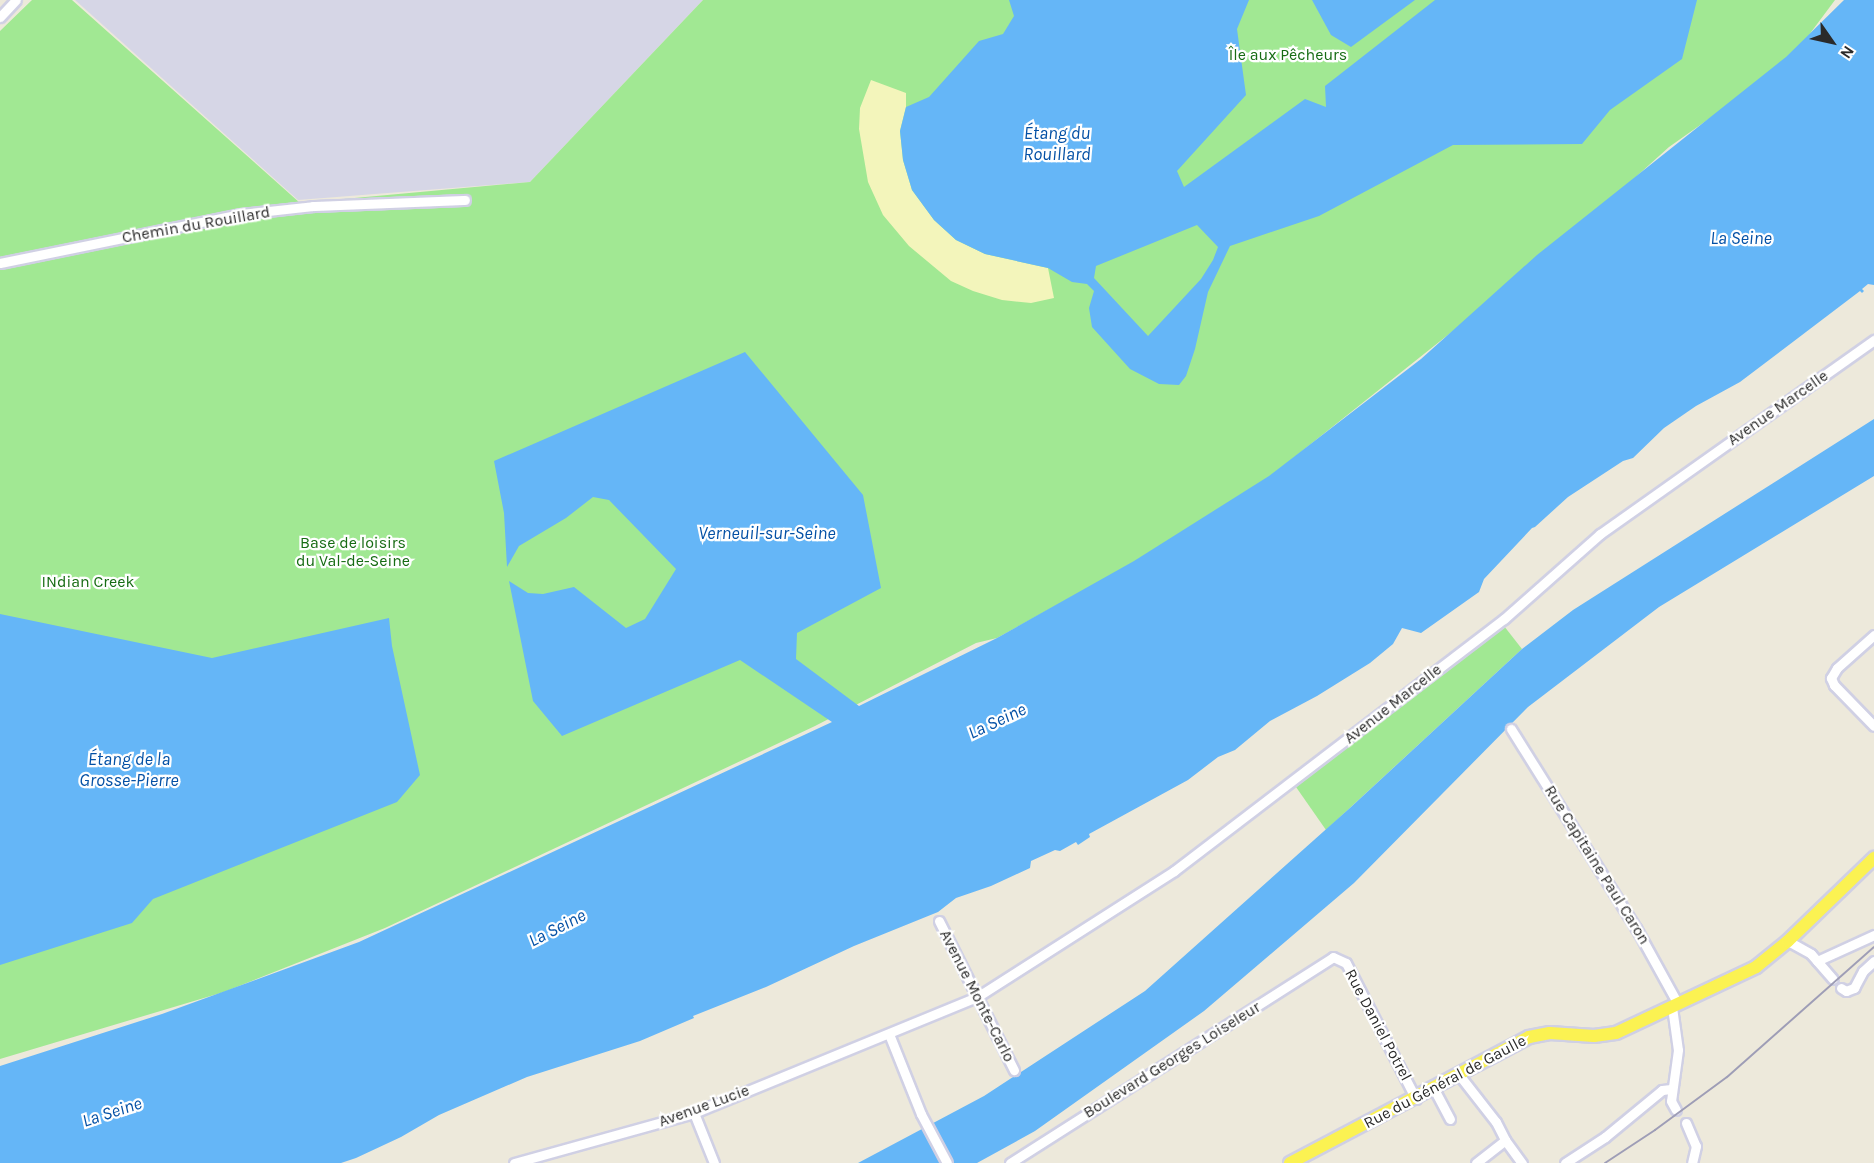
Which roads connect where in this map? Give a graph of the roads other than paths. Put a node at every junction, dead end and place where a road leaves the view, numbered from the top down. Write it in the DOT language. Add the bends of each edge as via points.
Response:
graph roads {
  1 [pos="16,0"];
  2 [pos="0,17"];
  3 [pos="465,200"];
  4 [pos="0,263"];
  5 [pos="1874,340"];
  6 [pos="1874,635"];
  7 [pos="1874,726"];
  8 [pos="1511,729"];
  9 [pos="1872,864"];
  10 [pos="939,921"];
  11 [pos="1874,935"];
  12 [pos="1788,941"];
  13 [pos="1334,957"];
  14 [pos="1817,961"];
  15 [pos="1874,961"];
  16 [pos="1833,979"];
  17 [pos="1841,988"];
  18 [pos="977,997"];
  19 [pos="1675,1006"];
  20 [pos="889,1034"];
  21 [pos="1014,1070"];
  22 [pos="1460,1076"];
  23 [pos="1434,1089"];
  24 [pos="1671,1089"];
  25 [pos="1416,1098"];
  26 [pos="1676,1110"];
  27 [pos="694,1113"];
  28 [pos="1449,1119"];
  29 [pos="1686,1123"];
  30 [pos="1505,1140"];
  31 [pos="1306,1159"];
  32 [pos="514,1163"];
  33 [pos="714,1163"];
  34 [pos="947,1163"];
  35 [pos="1010,1163"];
  36 [pos="1290,1163"];
  37 [pos="1476,1163"];
  38 [pos="1522,1163"];
  39 [pos="1565,1163"];
  40 [pos="1692,1163"];
  1 -- 2 [label="street"];
  3 -- 4 [label="street, Chemin du Rouillard" via="313,206 241,214"];
  5 -- 18 [label="street, Avenue Marcelle" via="1600,534 1504,619 1174,871"];
  6 -- 7 [label="street" via="1831,678"];
  8 -- 19 [label="street, Rue Capitaine Paul Caron" via="1617,898"];
  9 -- 12 [label="main road, Rue du Général de Gaulle"];
  10 -- 18 [label="street, Avenue Monte-Carlo"];
  11 -- 14 [label="street"];
  12 -- 14 [label="street"];
  12 -- 19 [label="main road, Rue du Général de Gaulle" via="1756,967"];
  13 -- 25 [label="street, Rue Daniel Potrel" via="1346,963"];
  13 -- 35 [label="street, Boulevard Georges Loiseleur"];
  14 -- 16 [label="street"];
  15 -- 17 [label="street" via="1854,988"];
  18 -- 20 [label="street, Avenue Marcelle"];
  18 -- 21 [label="street, Avenue Monte-Carlo"];
  19 -- 22 [label="main road, Rue du Général de Gaulle" via="1616,1033 1550,1033 1529,1037"];
  19 -- 24 [label="street" via="1678,1050"];
  20 -- 27 [label="street, Avenue Lucie"];
  20 -- 34 [label="street" via="921,1114"];
  22 -- 23 [label="main road, Rue du Général de Gaulle"];
  22 -- 30 [label="street"];
  23 -- 25 [label="main road, Rue du Général de Gaulle"];
  23 -- 28 [label="street"];
  24 -- 26 [label="street"];
  24 -- 39 [label="street" via="1662,1090 1605,1137"];
  25 -- 31 [label="main road, Rue du Général de Gaulle"];
  27 -- 32 [label="street, Avenue Lucie"];
  27 -- 33 [label="street"];
  29 -- 40 [label="street" via="1696,1146"];
  30 -- 37 [label="street"];
  30 -- 38 [label="street"];
  31 -- 36 [label="main road, Rue du Général de Gaulle"];
}
